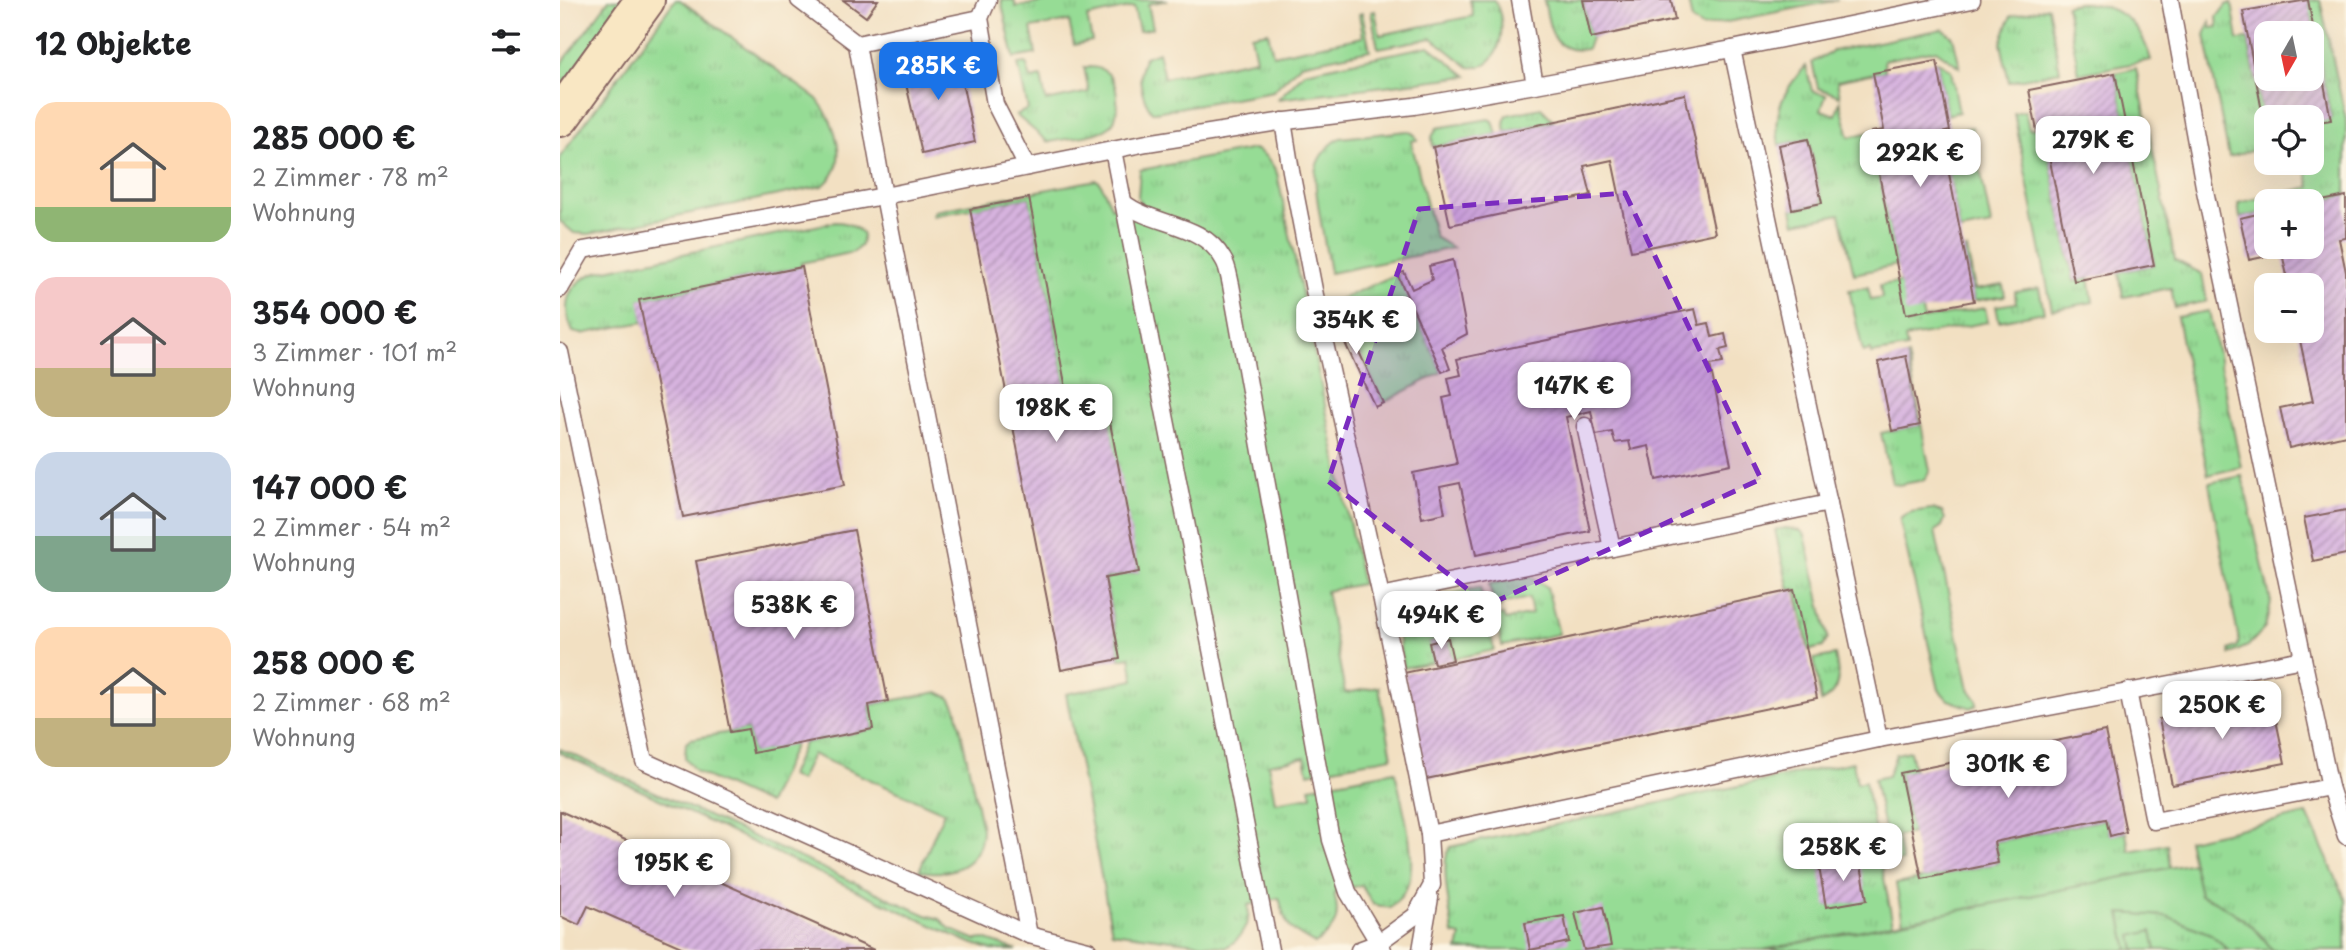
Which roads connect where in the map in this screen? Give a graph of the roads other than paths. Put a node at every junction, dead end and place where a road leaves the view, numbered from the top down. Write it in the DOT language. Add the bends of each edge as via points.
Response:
graph roads {
  1 [pos="645,0"];
  2 [pos="799,0"];
  3 [pos="988,0"];
  4 [pos="1520,0"];
  5 [pos="1972,0"];
  6 [pos="2170,0"];
  7 [pos="980,18"];
  8 [pos="857,44"];
  9 [pos="1732,49"];
  10 [pos="1535,85"];
  11 [pos="560,117"];
  12 [pos="1283,121"];
  13 [pos="1114,150"];
  14 [pos="1027,167"];
  15 [pos="884,196"];
  16 [pos="1124,202"];
  17 [pos="561,280"];
  18 [pos="560,352"];
  19 [pos="1585,426"];
  20 [pos="1829,503"];
  21 [pos="1612,548"];
  22 [pos="1381,596"];
  23 [pos="2303,659"];
  24 [pos="2128,691"];
  25 [pos="1879,739"];
  26 [pos="2330,787"];
  27 [pos="1429,834"];
  28 [pos="2346,836"];
  29 [pos="1432,885"];
  30 [pos="1029,935"];
  31 [pos="1380,947"];
  32 [pos="1088,950"];
  33 [pos="1270,950"];
  34 [pos="1359,950"];
  35 [pos="1420,950"];
  1 -- 11 [label="street"];
  2 -- 8 [label="lane"];
  3 -- 7 [label="lane"];
  4 -- 10 [label="lane"];
  5 -- 9 [label="lane"];
  6 -- 23 [label="lane"];
  7 -- 8 [label="lane"];
  7 -- 14 [label="lane" via="995,104"];
  8 -- 15 [label="lane"];
  9 -- 10 [label="lane"];
  9 -- 20 [label="lane"];
  10 -- 12 [label="lane" via="1414,106"];
  12 -- 13 [label="lane"];
  12 -- 22 [label="lane" via="1317,308"];
  13 -- 14 [label="lane"];
  13 -- 16 [label="lane"];
  14 -- 15 [label="lane"];
  15 -- 17 [label="lane" via="583,250"];
  15 -- 30 [label="lane"];
  16 -- 31 [label="lane" via="1134,210 1193,231 1224,259 1331,840 1348,892"];
  16 -- 33 [label="lane"];
  18 -- 30 [label="lane" via="644,761"];
  19 -- 21 [label="lane"];
  20 -- 21 [label="lane"];
  20 -- 25 [label="lane"];
  21 -- 22 [label="lane"];
  22 -- 27 [label="lane"];
  23 -- 24 [label="lane"];
  23 -- 26 [label="lane"];
  24 -- 25 [label="lane"];
  24 -- 26 [label="lane" via="2154,821"];
  25 -- 27 [label="lane"];
  26 -- 28 [label="lane"];
  27 -- 29 [label="lane"];
  29 -- 31 [label="lane" via="1415,916"];
  29 -- 35 [label="lane"];
  30 -- 32 [label="lane"];
  31 -- 34 [label="lane"];
}
